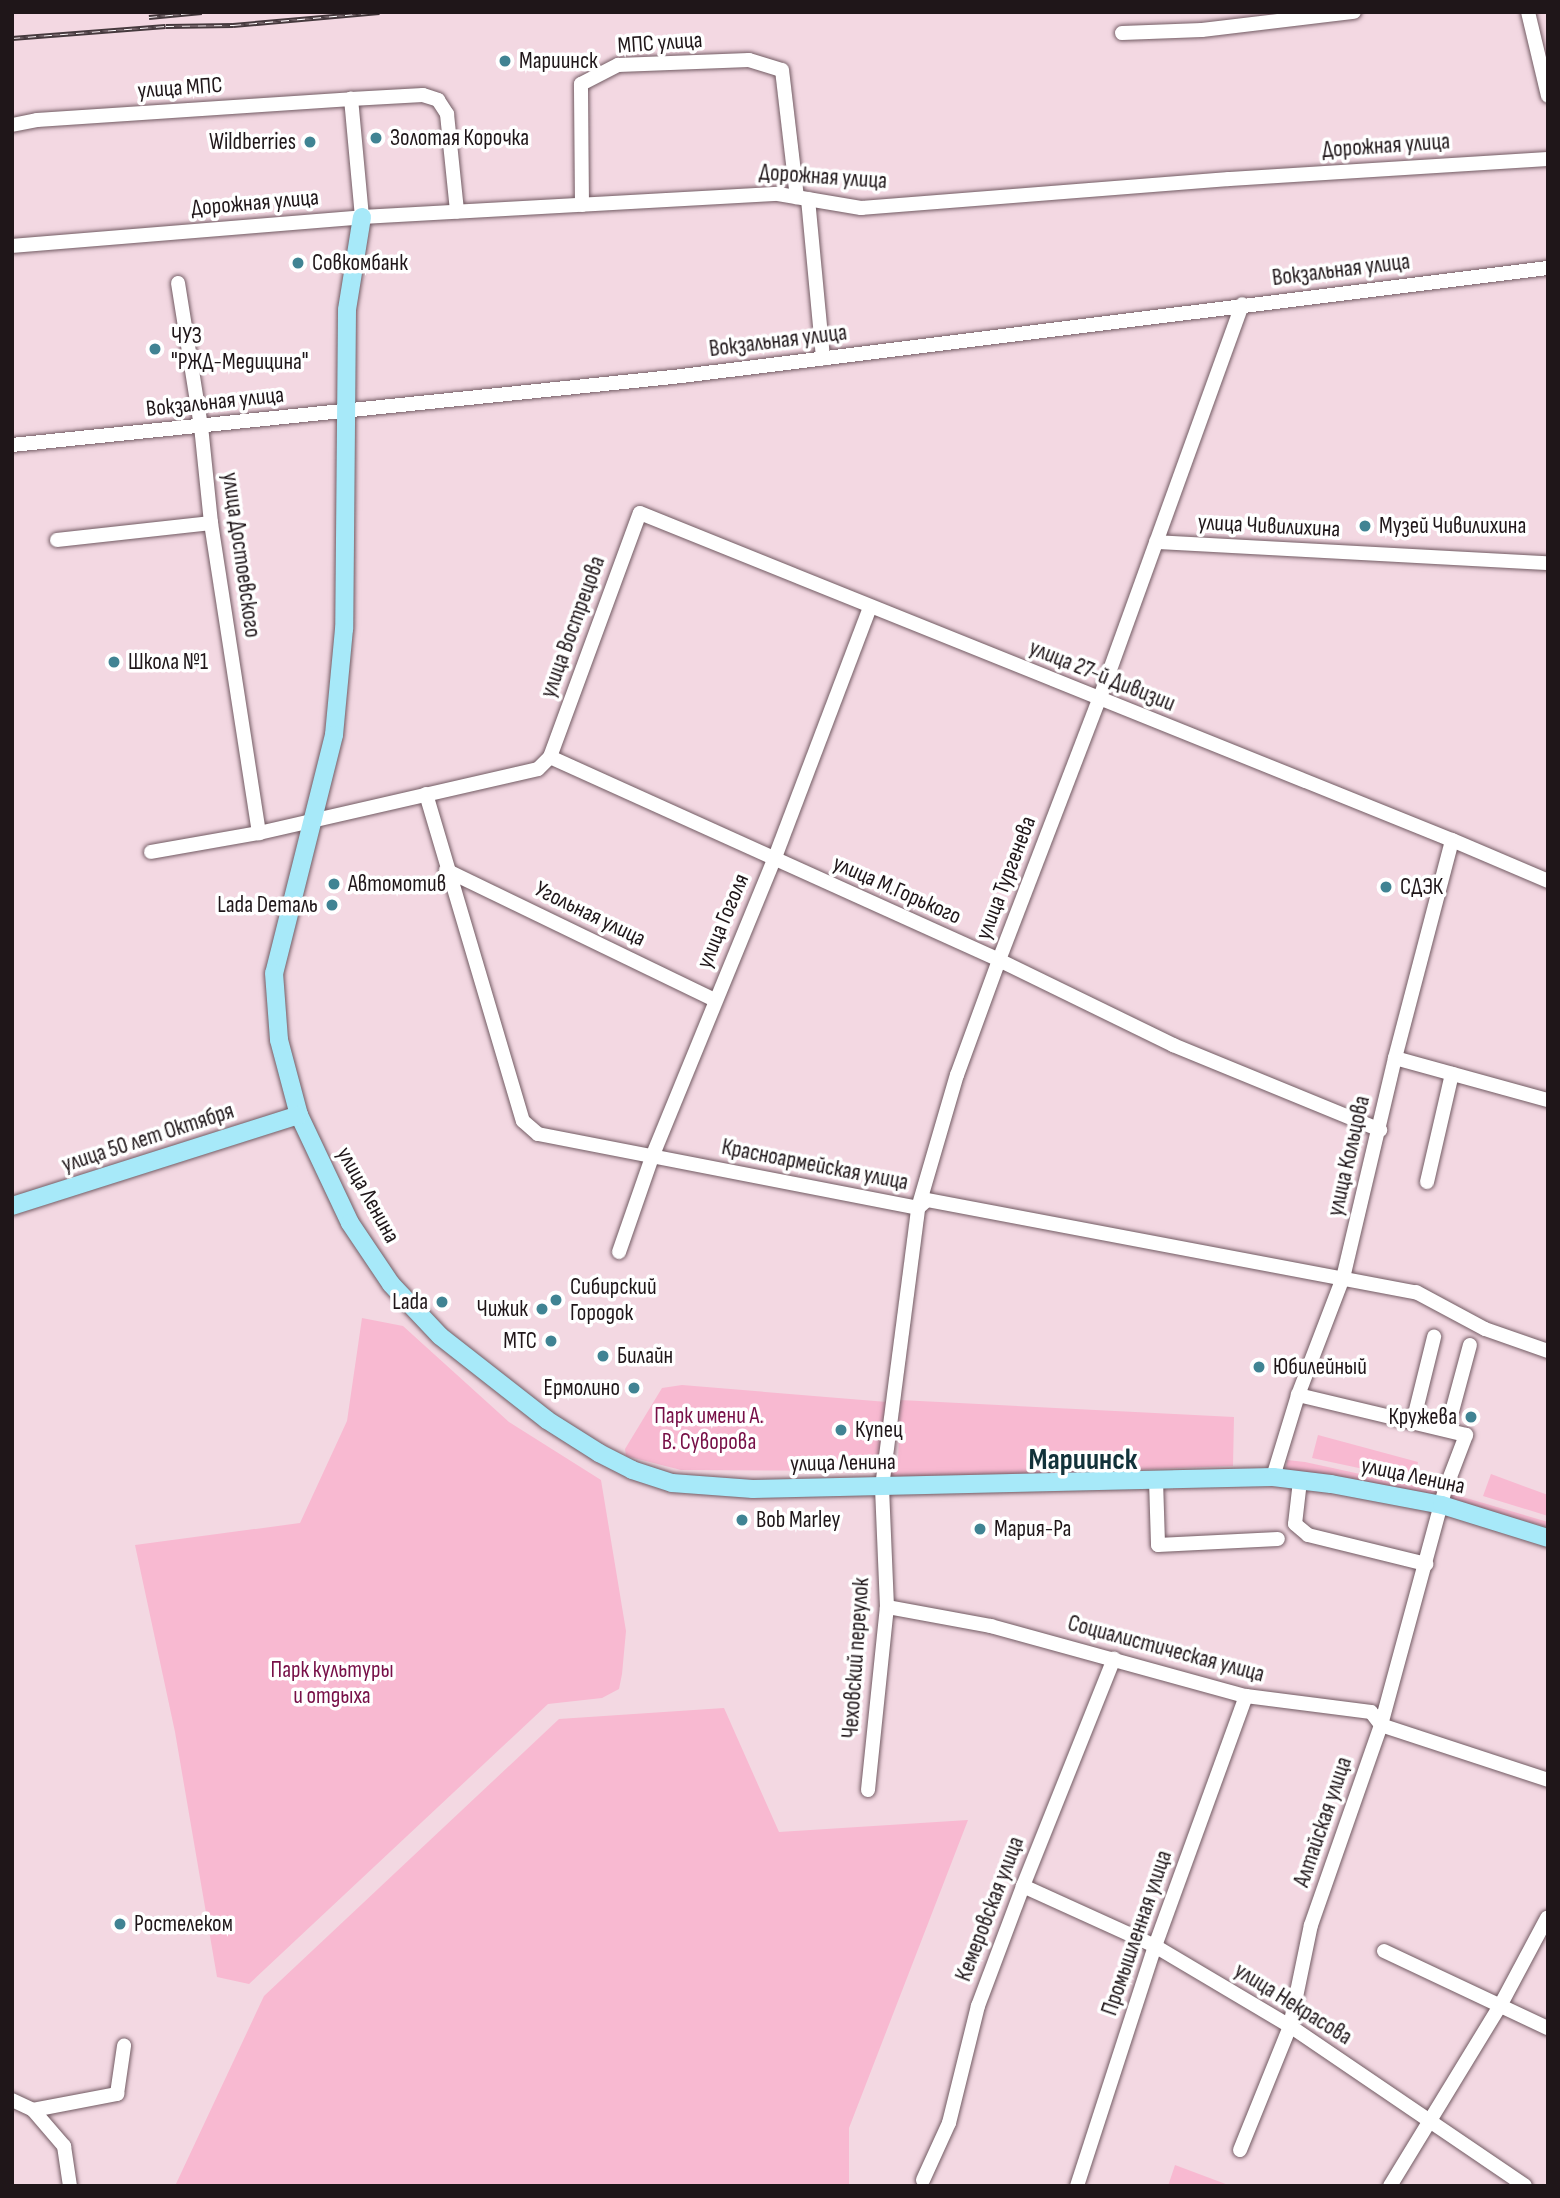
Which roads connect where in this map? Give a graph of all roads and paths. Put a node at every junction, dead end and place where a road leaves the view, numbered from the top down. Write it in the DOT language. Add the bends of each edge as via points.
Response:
graph roads {
  1 [pos="1353,12"];
  2 [pos="1528,12"];
  3 [pos="1122,33"];
  4 [pos="1548,96"];
  5 [pos="351,99"];
  6 [pos="12,125"];
  7 [pos="1548,159"];
  8 [pos="803,198"];
  9 [pos="582,205"];
  10 [pos="457,212"];
  11 [pos="362,217"];
  12 [pos="12,246"];
  13 [pos="1548,268"];
  14 [pos="178,283"];
  15 [pos="1242,304"];
  16 [pos="823,358"];
  17 [pos="344,412"];
  18 [pos="201,426"];
  19 [pos="12,445"];
  20 [pos="640,513"];
  21 [pos="211,523"];
  22 [pos="57,540"];
  23 [pos="1156,542"];
  24 [pos="1548,563"];
  25 [pos="870,607"];
  26 [pos="1099,700"];
  27 [pos="550,757"];
  28 [pos="426,794"];
  29 [pos="312,822"];
  30 [pos="259,834"];
  31 [pos="1452,840"];
  32 [pos="151,852"];
  33 [pos="774,860"];
  34 [pos="446,870"];
  35 [pos="1548,881"];
  36 [pos="999,960"];
  37 [pos="715,1000"];
  38 [pos="1395,1058"];
  39 [pos="1452,1074"];
  40 [pos="1548,1100"];
  41 [pos="299,1115"];
  42 [pos="1380,1130"];
  43 [pos="652,1157"];
  44 [pos="1427,1182"];
  45 [pos="12,1206"];
  46 [pos="918,1208"];
  47 [pos="619,1252"];
  48 [pos="1343,1278"];
  49 [pos="1434,1337"];
  50 [pos="1470,1345"];
  51 [pos="1548,1351"];
  52 [pos="1298,1395"];
  53 [pos="1413,1422"];
  54 [pos="1447,1430"];
  55 [pos="1273,1477"];
  56 [pos="1156,1480"];
  57 [pos="1300,1481"];
  58 [pos="882,1487"];
  59 [pos="1442,1505"];
  60 [pos="1548,1538"];
  61 [pos="1278,1539"];
  62 [pos="1426,1564"];
  63 [pos="887,1607"];
  64 [pos="1114,1659"];
  65 [pos="1246,1696"];
  66 [pos="1381,1725"];
  67 [pos="1548,1780"];
  68 [pos="868,1790"];
  69 [pos="1023,1886"];
  70 [pos="1547,1918"];
  71 [pos="1155,1946"];
  72 [pos="1384,1951"];
  73 [pos="1500,2006"];
  74 [pos="1290,2026"];
  75 [pos="1548,2028"];
  76 [pos="124,2046"];
  77 [pos="12,2100"];
  78 [pos="33,2110"];
  79 [pos="1432,2120"];
  80 [pos="1240,2150"];
  81 [pos="923,2180"];
  82 [pos="70,2186"];
  83 [pos="1077,2186"];
  84 [pos="1390,2186"];
  85 [pos="1525,2186"];
  1 -- 3 [label="street" via="1202,30"];
  2 -- 4 [label="street"];
  5 -- 6 [label="street, улица МПС"];
  5 -- 10 [label="street, улица МПС" via="423,95 438,100 447,114"];
  5 -- 11 [label="street"];
  7 -- 8 [label="street, Дорожная улица" via="861,208"];
  8 -- 9 [label="street, Дорожная улица" via="779,194"];
  8 -- 9 [label="street, МПС улица" via="782,70 749,60 618,65 581,83"];
  8 -- 16 [label="street"];
  9 -- 10 [label="street, Дорожная улица"];
  10 -- 11 [label="street, Дорожная улица"];
  11 -- 12 [label="street, Дорожная улица"];
  11 -- 17 [label="main road, улица Ленина" via="347,310"];
  13 -- 15 [label="street, Вокзальная улица"];
  14 -- 18 [label="street, улица Достоевского"];
  15 -- 16 [label="street, Вокзальная улица"];
  15 -- 23 [label="street, улица Тургенева"];
  16 -- 17 [label="street, Вокзальная улица"];
  17 -- 18 [label="street, Вокзальная улица"];
  17 -- 29 [label="main road, улица Ленина" via="344,629 334,735"];
  18 -- 19 [label="street, Вокзальная улица"];
  18 -- 21 [label="street, улица Достоевского"];
  20 -- 25 [label="street, улица 27-й Дивизии"];
  20 -- 27 [label="street, улица Вострецова"];
  21 -- 22 [label="street"];
  21 -- 30 [label="street, улица Достоевского"];
  23 -- 24 [label="street, улица Чивилихина"];
  23 -- 26 [label="street, улица Тургенева"];
  25 -- 26 [label="street, улица 27-й Дивизии"];
  25 -- 33 [label="street, улица Гоголя"];
  26 -- 31 [label="street, улица 27-й Дивизии"];
  26 -- 36 [label="street, улица Тургенева"];
  27 -- 28 [label="street" via="538,769"];
  27 -- 33 [label="street, улица М.Горького"];
  28 -- 29 [label="street"];
  28 -- 34 [label="street, Красноармейская улица"];
  29 -- 30 [label="street"];
  29 -- 41 [label="main road, улица Ленина" via="274,973 279,1040"];
  30 -- 32 [label="street"];
  31 -- 35 [label="street, улица 27-й Дивизии"];
  31 -- 38 [label="street, улица Кольцова"];
  33 -- 36 [label="street, улица М.Горького"];
  33 -- 37 [label="street, улица Гоголя"];
  34 -- 37 [label="street, Угольная улица"];
  34 -- 43 [label="street, Красноармейская улица" via="523,1121 538,1135"];
  36 -- 42 [label="street, улица М.Горького" via="1173,1045"];
  36 -- 46 [label="street, улица Тургенева" via="957,1075"];
  37 -- 43 [label="street, улица Гоголя"];
  38 -- 39 [label="street"];
  38 -- 42 [label="street, улица Кольцова"];
  39 -- 40 [label="street"];
  39 -- 44 [label="street"];
  41 -- 45 [label="main road, улица 50 лет Октября"];
  41 -- 58 [label="main road, улица Ленина" via="350,1223 391,1284 456,1350 547,1420 599,1453 672,1483 715,1488"];
  42 -- 48 [label="street, улица Кольцова"];
  43 -- 46 [label="street, Красноармейская улица"];
  43 -- 47 [label="street, улица Гоголя"];
  46 -- 48 [label="street, Красноармейская улица" via="927,1200"];
  46 -- 58 [label="street, улица Тургенева"];
  48 -- 51 [label="street, Красноармейская улица" via="1416,1292 1485,1329"];
  48 -- 52 [label="street, улица Кольцова"];
  49 -- 53 [label="street"];
  50 -- 54 [label="street"];
  52 -- 53 [label="street"];
  52 -- 55 [label="street, улица Кольцова"];
  53 -- 54 [label="street"];
  54 -- 59 [label="street, Алтайская улица" via="1466,1435"];
  55 -- 56 [label="main road, улица Ленина"];
  55 -- 57 [label="main road, улица Ленина"];
  56 -- 58 [label="main road, улица Ленина"];
  56 -- 61 [label="street" via="1158,1545"];
  57 -- 59 [label="main road, улица Ленина"];
  57 -- 62 [label="street" via="1295,1524 1308,1535"];
  58 -- 63 [label="street, Чеховский переулок"];
  59 -- 60 [label="main road, улица Ленина"];
  59 -- 62 [label="street, Алтайская улица"];
  62 -- 66 [label="street, Алтайская улица"];
  63 -- 64 [label="street, Социалистическая улица" via="991,1626"];
  63 -- 68 [label="street, Чеховский переулок"];
  64 -- 65 [label="street, Социалистическая улица"];
  64 -- 69 [label="street, Кемеровская улица"];
  65 -- 66 [label="street, Социалистическая улица" via="1371,1712"];
  65 -- 71 [label="street, Промышленная улица"];
  66 -- 67 [label="street, Социалистическая улица"];
  66 -- 74 [label="street, Алтайская улица" via="1311,1925"];
  69 -- 71 [label="street, улица Некрасова"];
  69 -- 81 [label="street, Кемеровская улица" via="978,2006 949,2123"];
  70 -- 73 [label="street"];
  71 -- 74 [label="street, улица Некрасова"];
  71 -- 83 [label="street, Промышленная улица"];
  72 -- 73 [label="street"];
  73 -- 75 [label="street"];
  73 -- 79 [label="street"];
  74 -- 79 [label="street, улица Некрасова"];
  74 -- 80 [label="street, Алтайская улица"];
  76 -- 78 [label="street" via="117,2094"];
  77 -- 78 [label="street"];
  78 -- 82 [label="street" via="64,2146"];
  79 -- 84 [label="street"];
  79 -- 85 [label="street, улица Некрасова"];
}
